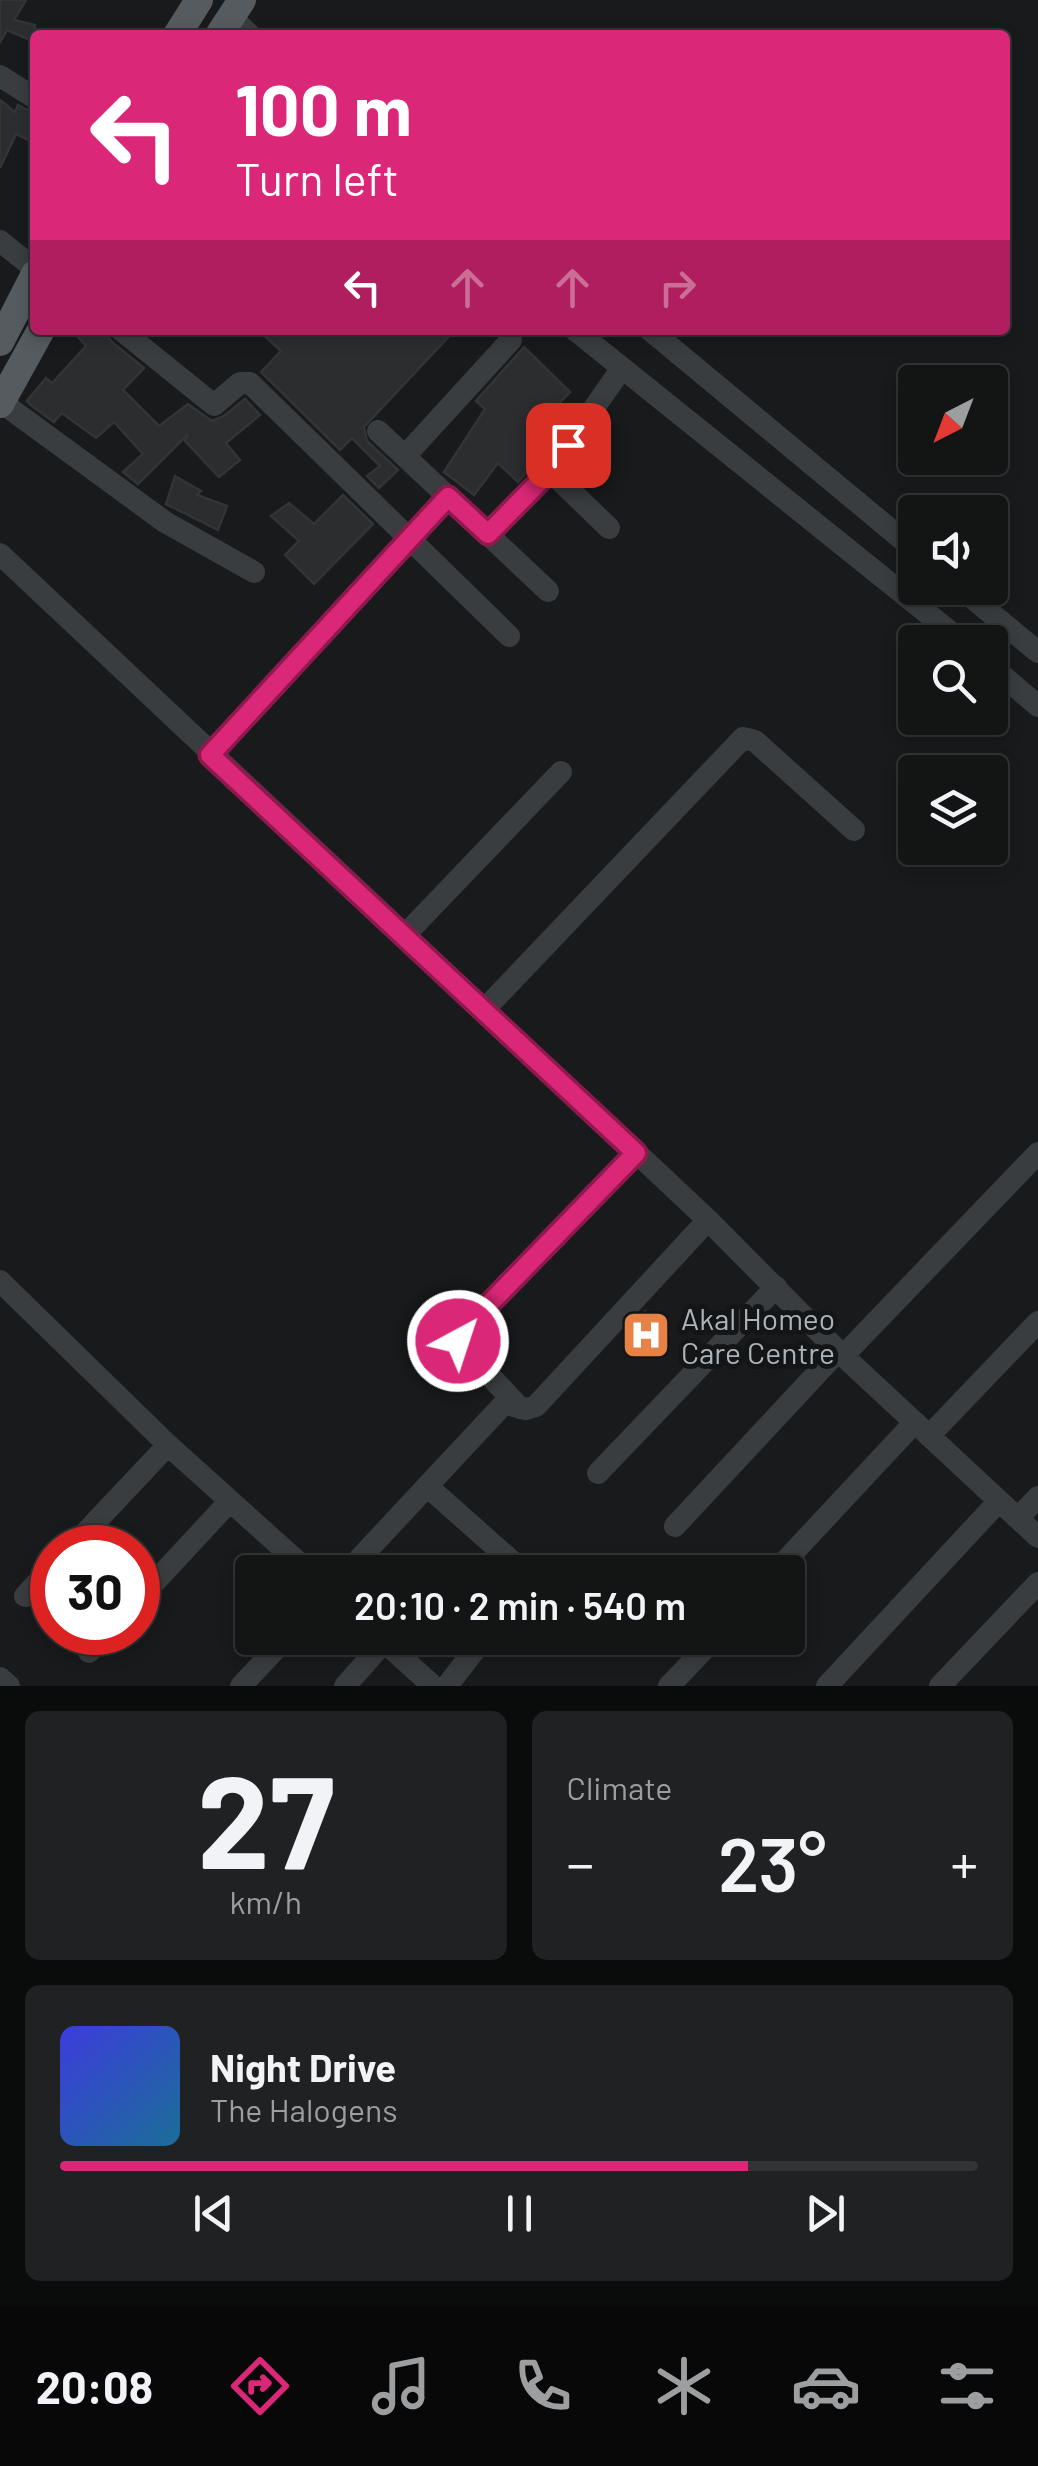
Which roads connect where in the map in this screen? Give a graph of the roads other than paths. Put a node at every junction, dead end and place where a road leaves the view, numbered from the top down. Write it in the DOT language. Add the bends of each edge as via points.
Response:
graph roads {
  1 [pos="199,0"];
  2 [pos="180,30"];
  3 [pos="0,76"];
  4 [pos="30,95"];
  5 [pos="0,241"];
  6 [pos="30,268"];
  7 [pos="30,282"];
  8 [pos="39,335"];
  9 [pos="127,335"];
  10 [pos="581,335"];
  11 [pos="656,335"];
  12 [pos="511,340"];
  13 [pos="0,342"];
  14 [pos="622,368"];
  15 [pos="0,403"];
  16 [pos="378,431"];
  17 [pos="404,456"];
  18 [pos="550,471"];
  19 [pos="448,497"];
  20 [pos="609,528"];
  21 [pos="488,534"];
  22 [pos="898,536"];
  23 [pos="408,539"];
  24 [pos="0,554"];
  25 [pos="254,572"];
  26 [pos="548,591"];
  27 [pos="981,605"];
  28 [pos="941,625"];
  29 [pos="509,636"];
  30 [pos="1038,652"];
  31 [pos="1008,680"];
  32 [pos="1038,706"];
  33 [pos="210,755"];
  34 [pos="561,772"];
  35 [pos="854,830"];
  36 [pos="404,936"];
  37 [pos="484,1011"];
  38 [pos="1038,1152"];
  39 [pos="636,1153"];
  40 [pos="708,1220"];
  41 [pos="0,1281"];
  42 [pos="776,1287"];
  43 [pos="1038,1322"];
  44 [pos="841,1353"];
  45 [pos="520,1408"];
  46 [pos="922,1429"];
  47 [pos="168,1445"];
  48 [pos="598,1473"];
  49 [pos="427,1486"];
  50 [pos="1038,1497"];
  51 [pos="999,1501"];
  52 [pos="230,1502"];
  53 [pos="1018,1518"];
  54 [pos="93,1525"];
  55 [pos="675,1526"];
  56 [pos="1038,1537"];
  57 [pos="290,1555"];
  58 [pos="362,1555"];
  59 [pos="505,1555"];
  60 [pos="792,1555"];
  61 [pos="160,1577"];
  62 [pos="1038,1582"];
  63 [pos="30,1591"];
  64 [pos="25,1596"];
  65 [pos="270,1655"];
  66 [pos="370,1655"];
  67 [pos="399,1655"];
  68 [pos="471,1655"];
  69 [pos="698,1655"];
  70 [pos="0,1678"];
  71 [pos="8,1686"];
  72 [pos="241,1686"];
  73 [pos="345,1686"];
  74 [pos="434,1686"];
  75 [pos="447,1686"];
  76 [pos="670,1686"];
  77 [pos="827,1686"];
  78 [pos="940,1686"];
  1 -- 2 [label="main road"];
  3 -- 4 [label="street"];
  5 -- 6 [label="street"];
  7 -- 13 [label="main road"];
  8 -- 15 [label="main road"];
  9 -- 23 [label="street" via="214,405 240,383 250,383"];
  10 -- 14 [label="street"];
  11 -- 22 [label="street"];
  12 -- 17 [label="street"];
  14 -- 18 [label="street"];
  14 -- 28 [label="street"];
  15 -- 25 [label="street" via="165,522"];
  16 -- 17 [label="street"];
  17 -- 19 [label="street"];
  18 -- 20 [label="street"];
  18 -- 21 [label="street"];
  19 -- 21 [label="street"];
  19 -- 23 [label="street"];
  21 -- 26 [label="street"];
  23 -- 29 [label="street"];
  23 -- 33 [label="street"];
  24 -- 33 [label="street"];
  27 -- 30 [label="street"];
  31 -- 32 [label="street"];
  33 -- 36 [label="street"];
  34 -- 36 [label="street"];
  35 -- 37 [label="street" via="743,738"];
  36 -- 37 [label="street"];
  37 -- 39 [label="street"];
  38 -- 44 [label="street"];
  39 -- 40 [label="street"];
  39 -- 45 [label="street" via="458,1336"];
  40 -- 42 [label="street"];
  40 -- 45 [label="street" via="536,1406"];
  41 -- 47 [label="street"];
  42 -- 44 [label="street"];
  42 -- 48 [label="street"];
  43 -- 46 [label="street"];
  44 -- 46 [label="street"];
  44 -- 55 [label="street"];
  45 -- 49 [label="street" via="501,1407"];
  46 -- 51 [label="street"];
  46 -- 60 [label="street"];
  47 -- 52 [label="street"];
  47 -- 54 [label="street"];
  49 -- 58 [label="street"];
  49 -- 59 [label="street"];
  50 -- 53 [label="street"];
  51 -- 53 [label="street"];
  51 -- 77 [label="street"];
  52 -- 57 [label="street"];
  52 -- 61 [label="street"];
  53 -- 56 [label="street"];
  62 -- 78 [label="street"];
  63 -- 64 [label="street"];
  65 -- 72 [label="street"];
  66 -- 73 [label="street"];
  67 -- 74 [label="street"];
  68 -- 75 [label="street"];
  69 -- 76 [label="street"];
  70 -- 71 [label="street"];
}
